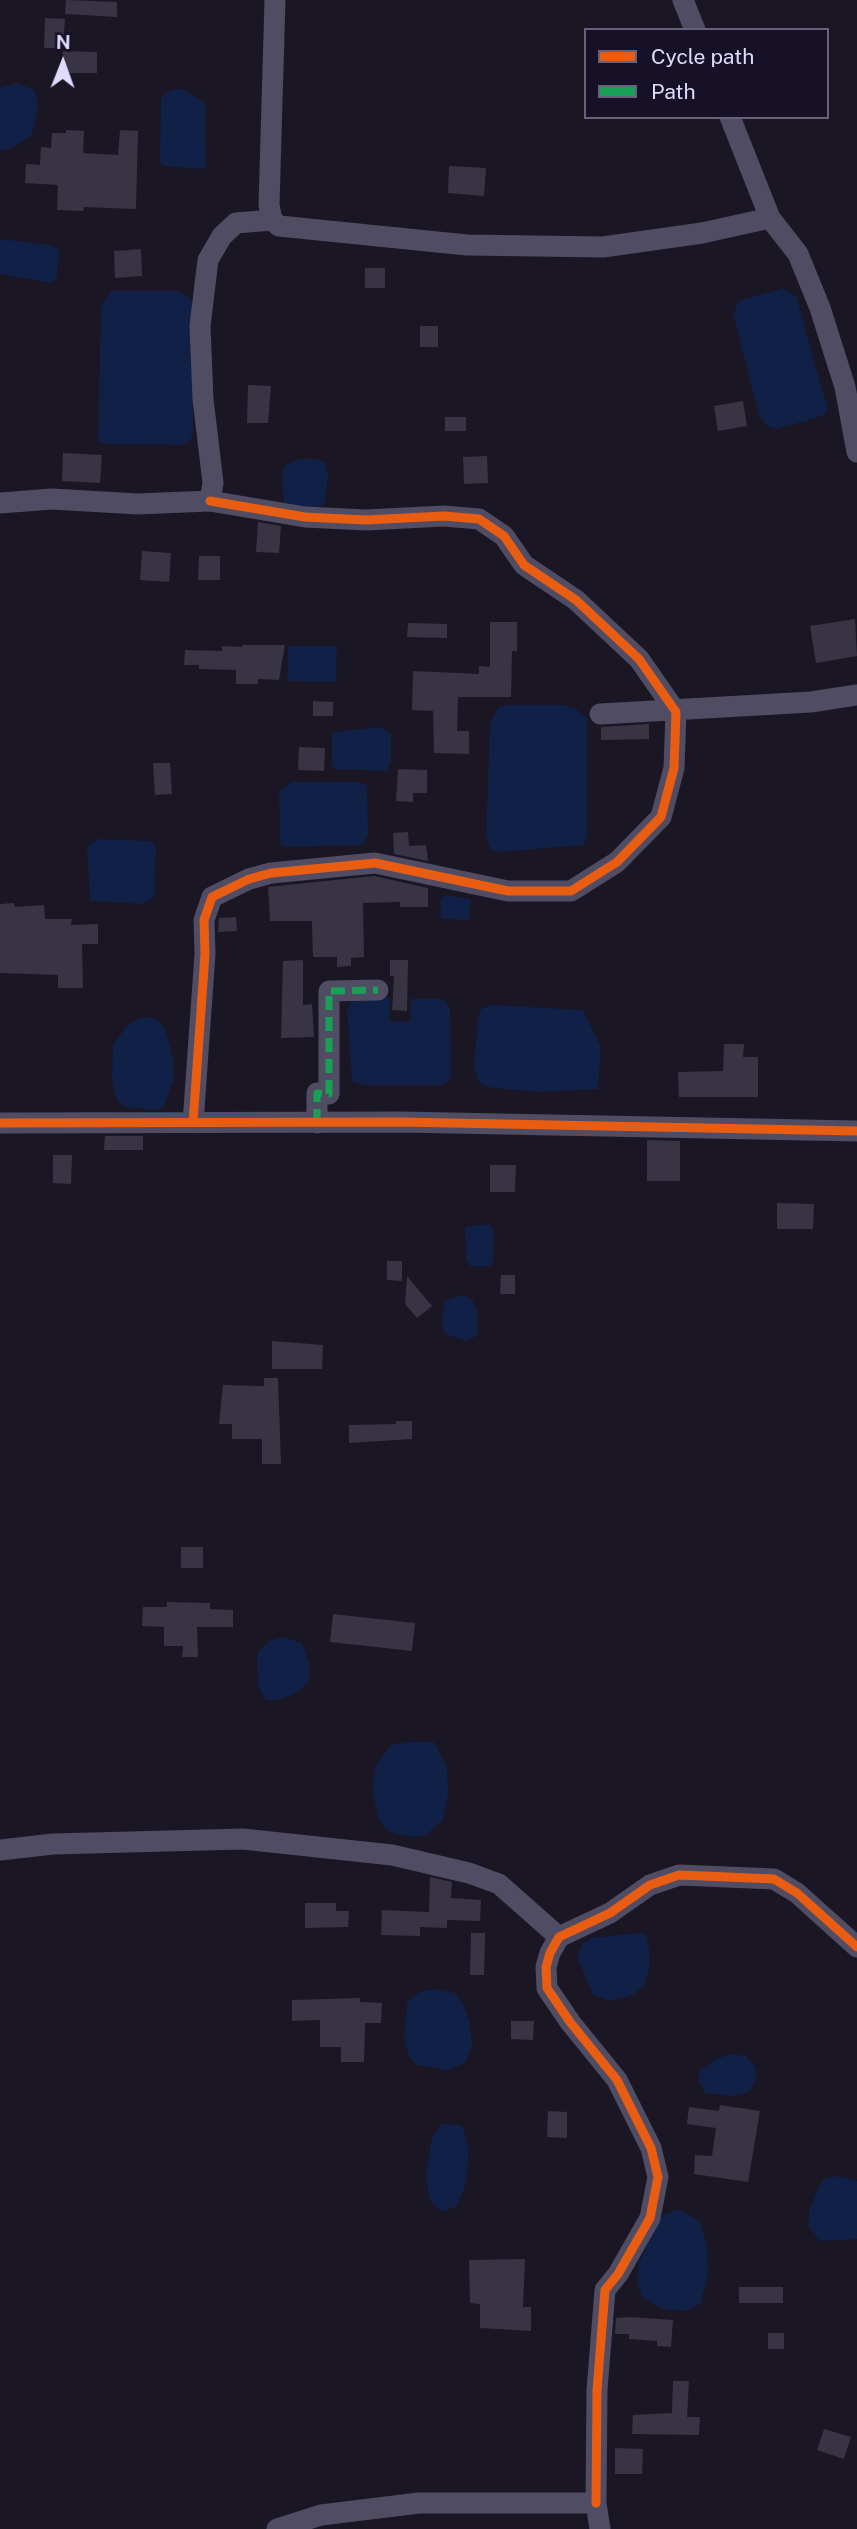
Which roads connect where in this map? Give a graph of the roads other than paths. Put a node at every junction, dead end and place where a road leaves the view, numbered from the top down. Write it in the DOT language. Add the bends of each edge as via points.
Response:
graph roads {
  1 [pos="275,0"];
  2 [pos="683,0"];
  3 [pos="694,28"];
  4 [pos="731,119"];
  5 [pos="770,218"];
  6 [pos="272,220"];
  7 [pos="857,452"];
  8 [pos="210,501"];
  9 [pos="0,503"];
  10 [pos="857,695"];
  11 [pos="676,712"];
  12 [pos="600,714"];
  13 [pos="378,990"];
  14 [pos="0,1123"];
  15 [pos="193,1123"];
  16 [pos="317,1123"];
  17 [pos="857,1131"];
  18 [pos="0,1850"];
  19 [pos="559,1937"];
  20 [pos="857,1947"];
  21 [pos="596,2503"];
  22 [pos="277,2529"];
  23 [pos="600,2529"];
  1 -- 6 [label="street"];
  2 -- 3 [label="street"];
  4 -- 5 [label="street"];
  5 -- 6 [label="street" via="603,247 467,245 279,226"];
  5 -- 7 [label="street" via="798,254 820,308 845,387"];
  6 -- 8 [label="street" via="236,223 208,260 200,326 213,483"];
  8 -- 9 [label="street" via="138,504 51,499"];
  8 -- 11 [label="street" via="305,517 479,519 504,536 524,565 576,600 639,659"];
  10 -- 11 [label="street"];
  11 -- 12 [label="street"];
  11 -- 15 [label="street" via="674,768 661,817 617,862 570,891 508,891 375,863 271,873 212,897 204,920"];
  13 -- 16 [label="street" via="329,991 330,1094 317,1093"];
  14 -- 15 [label="street"];
  15 -- 16 [label="street"];
  16 -- 17 [label="street"];
  18 -- 19 [label="street" via="52,1844 243,1839 392,1855 499,1884"];
  19 -- 20 [label="street" via="610,1913 650,1885 679,1875 726,1875 774,1880 797,1893"];
  19 -- 21 [label="street" via="546,1967 547,1988 617,2080 651,2148 658,2177 650,2218 605,2290 597,2390"];
  21 -- 22 [label="street" via="401,2504 321,2515"];
  21 -- 23 [label="street"];
}
